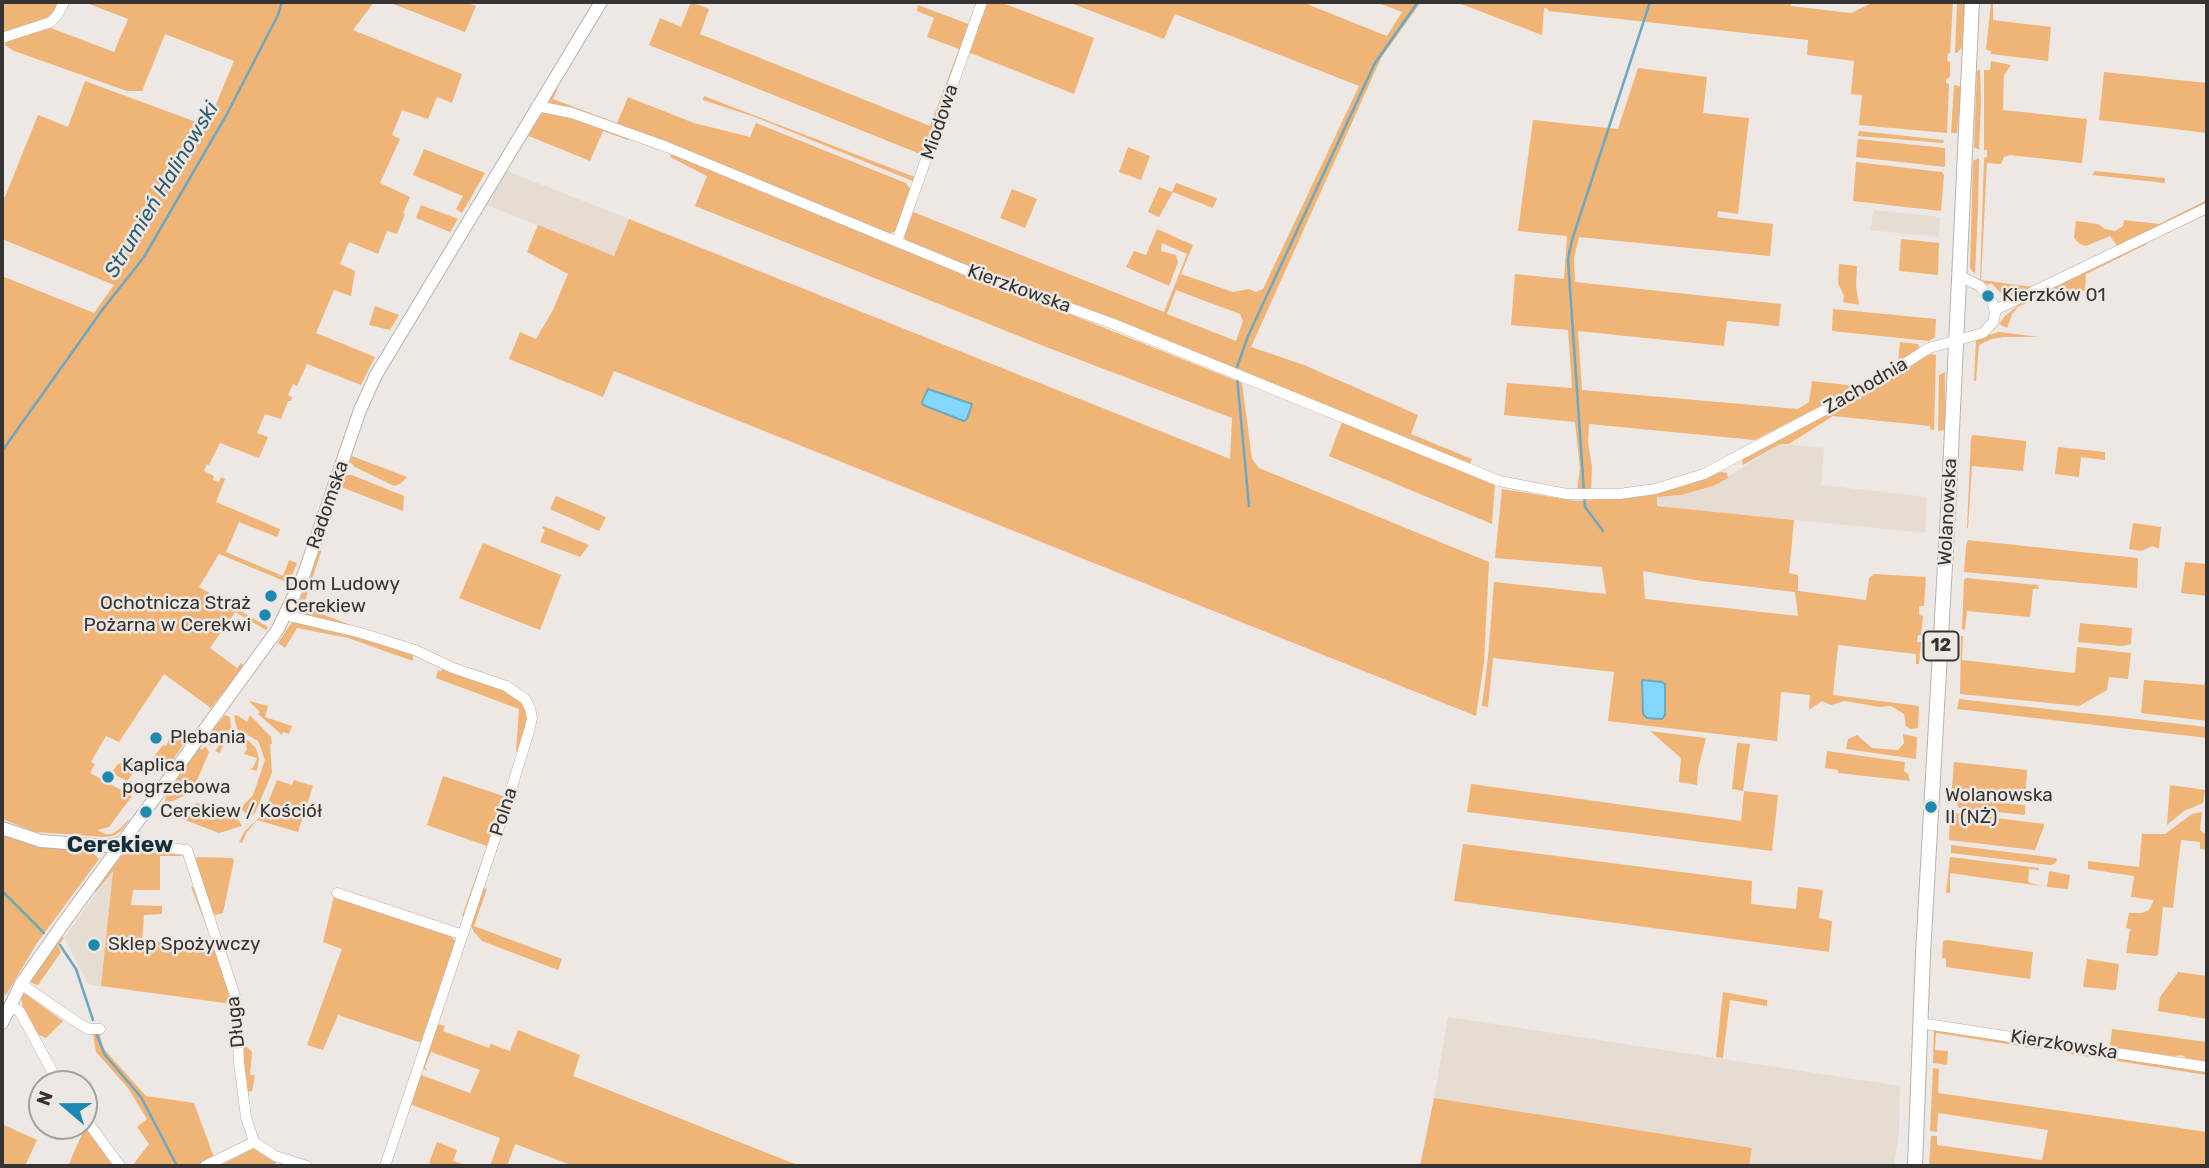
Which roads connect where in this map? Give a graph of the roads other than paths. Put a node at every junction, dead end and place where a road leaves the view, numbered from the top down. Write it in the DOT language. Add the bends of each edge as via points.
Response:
graph roads {
  1 [pos="64,2"];
  2 [pos="601,2"];
  3 [pos="982,2"];
  4 [pos="1972,2"];
  5 [pos="2,38"];
  6 [pos="537,106"];
  7 [pos="2207,208"];
  8 [pos="897,241"];
  9 [pos="1960,276"];
  10 [pos="1995,310"];
  11 [pos="1957,339"];
  12 [pos="1499,481"];
  13 [pos="285,615"];
  14 [pos="2,828"];
  15 [pos="122,843"];
  16 [pos="337,893"];
  17 [pos="463,935"];
  18 [pos="22,984"];
  19 [pos="11,1005"];
  20 [pos="2,1023"];
  21 [pos="1920,1023"];
  22 [pos="100,1029"];
  23 [pos="2207,1067"];
  24 [pos="51,1070"];
  25 [pos="98,1136"];
  26 [pos="254,1142"];
  27 [pos="120,1166"];
  28 [pos="205,1166"];
  29 [pos="307,1166"];
  30 [pos="385,1166"];
  31 [pos="1915,1166"];
  1 -- 5 [label="street" via="51,22"];
  2 -- 6 [label="street, Radomska"];
  3 -- 8 [label="street, Miodowa"];
  4 -- 9 [label="main road, Wolanowska / 12"];
  6 -- 8 [label="street, Kierzkowska" via="603,123"];
  6 -- 13 [label="street, Radomska" via="376,375"];
  7 -- 10 [label="street, Zachodnia"];
  8 -- 12 [label="street, Kierzkowska"];
  9 -- 10 [label="street" via="1980,286"];
  9 -- 11 [label="main road, Wolanowska / 12"];
  10 -- 11 [label="street, Zachodnia" via="1986,331"];
  11 -- 12 [label="street, Zachodnia" via="1929,348 1870,386 1688,480 1655,489 1591,496"];
  11 -- 21 [label="main road, Wolanowska / 12"];
  13 -- 15 [label="street, Radomska" via="259,658"];
  13 -- 17 [label="street, Polna" via="415,650 506,686 525,699 532,718 529,731"];
  14 -- 15 [label="street" via="41,841"];
  15 -- 18 [label="street, Radomska"];
  15 -- 26 [label="street, Długa" via="187,850 236,999 239,1063"];
  16 -- 17 [label="street"];
  17 -- 30 [label="street, Polna"];
  18 -- 19 [label="street, Radomska"];
  18 -- 22 [label="street" via="78,1023"];
  19 -- 20 [label="street, Radomska"];
  19 -- 24 [label="street" via="20,1012"];
  21 -- 23 [label="street, Kierzkowska"];
  21 -- 31 [label="main road, 12"];
  25 -- 27 [label="street"];
  26 -- 28 [label="street"];
  26 -- 29 [label="street" via="275,1156"];
}
